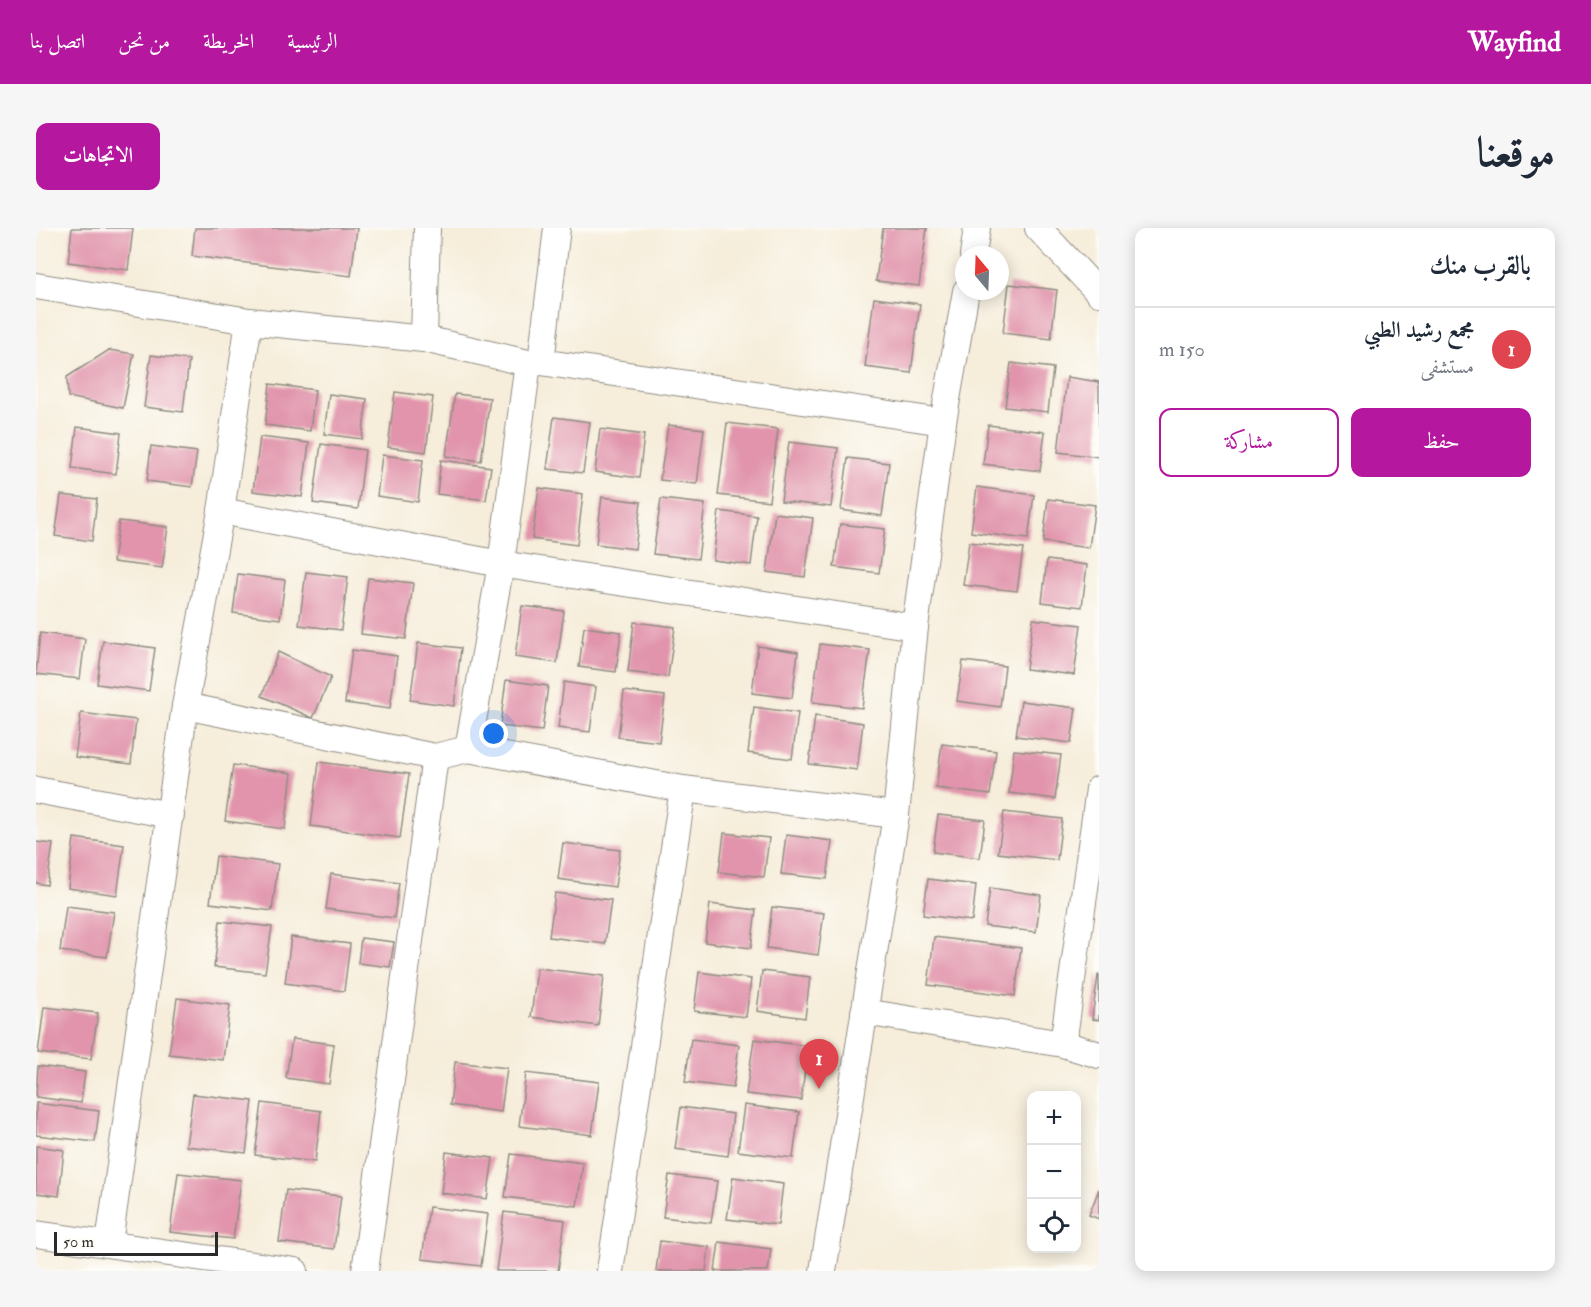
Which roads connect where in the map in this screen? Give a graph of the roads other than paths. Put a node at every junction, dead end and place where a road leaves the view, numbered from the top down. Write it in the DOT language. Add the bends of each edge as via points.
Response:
graph roads {
  1 [pos="427,228"];
  2 [pos="557,228"];
  3 [pos="978,228"];
  4 [pos="1038,228"];
  5 [pos="975,246"];
  6 [pos="36,286"];
  7 [pos="36,291"];
  8 [pos="1099,294"];
  9 [pos="964,300"];
  10 [pos="249,321"];
  11 [pos="424,339"];
  12 [pos="534,362"];
  13 [pos="943,422"];
  14 [pos="221,511"];
  15 [pos="501,564"];
  16 [pos="915,627"];
  17 [pos="185,706"];
  18 [pos="468,748"];
  19 [pos="435,757"];
  20 [pos="683,789"];
  21 [pos="1099,789"];
  22 [pos="36,790"];
  23 [pos="171,814"];
  24 [pos="896,815"];
  25 [pos="864,1012"];
  26 [pos="1062,1044"];
  27 [pos="1099,1055"];
  28 [pos="36,1234"];
  29 [pos="109,1243"];
  30 [pos="296,1271"];
  31 [pos="365,1271"];
  32 [pos="610,1271"];
  33 [pos="823,1271"];
  1 -- 11 [label="street"];
  2 -- 12 [label="street"];
  3 -- 5 [label="street"];
  4 -- 8 [label="street"];
  6 -- 7 [label="street"];
  6 -- 10 [label="street"];
  9 -- 13 [label="street"];
  10 -- 11 [label="street"];
  10 -- 14 [label="street"];
  11 -- 12 [label="street"];
  12 -- 13 [label="street"];
  12 -- 15 [label="street"];
  13 -- 16 [label="street"];
  14 -- 15 [label="street"];
  14 -- 17 [label="street"];
  15 -- 16 [label="street"];
  15 -- 18 [label="street"];
  16 -- 24 [label="street"];
  17 -- 19 [label="street"];
  17 -- 23 [label="street"];
  18 -- 19 [label="street"];
  18 -- 20 [label="street"];
  19 -- 31 [label="street"];
  20 -- 24 [label="street"];
  20 -- 32 [label="street"];
  21 -- 26 [label="street"];
  22 -- 23 [label="street"];
  23 -- 29 [label="street"];
  24 -- 25 [label="street"];
  25 -- 26 [label="street"];
  25 -- 33 [label="street"];
  26 -- 27 [label="street"];
  28 -- 29 [label="street"];
  29 -- 30 [label="street"];
}
